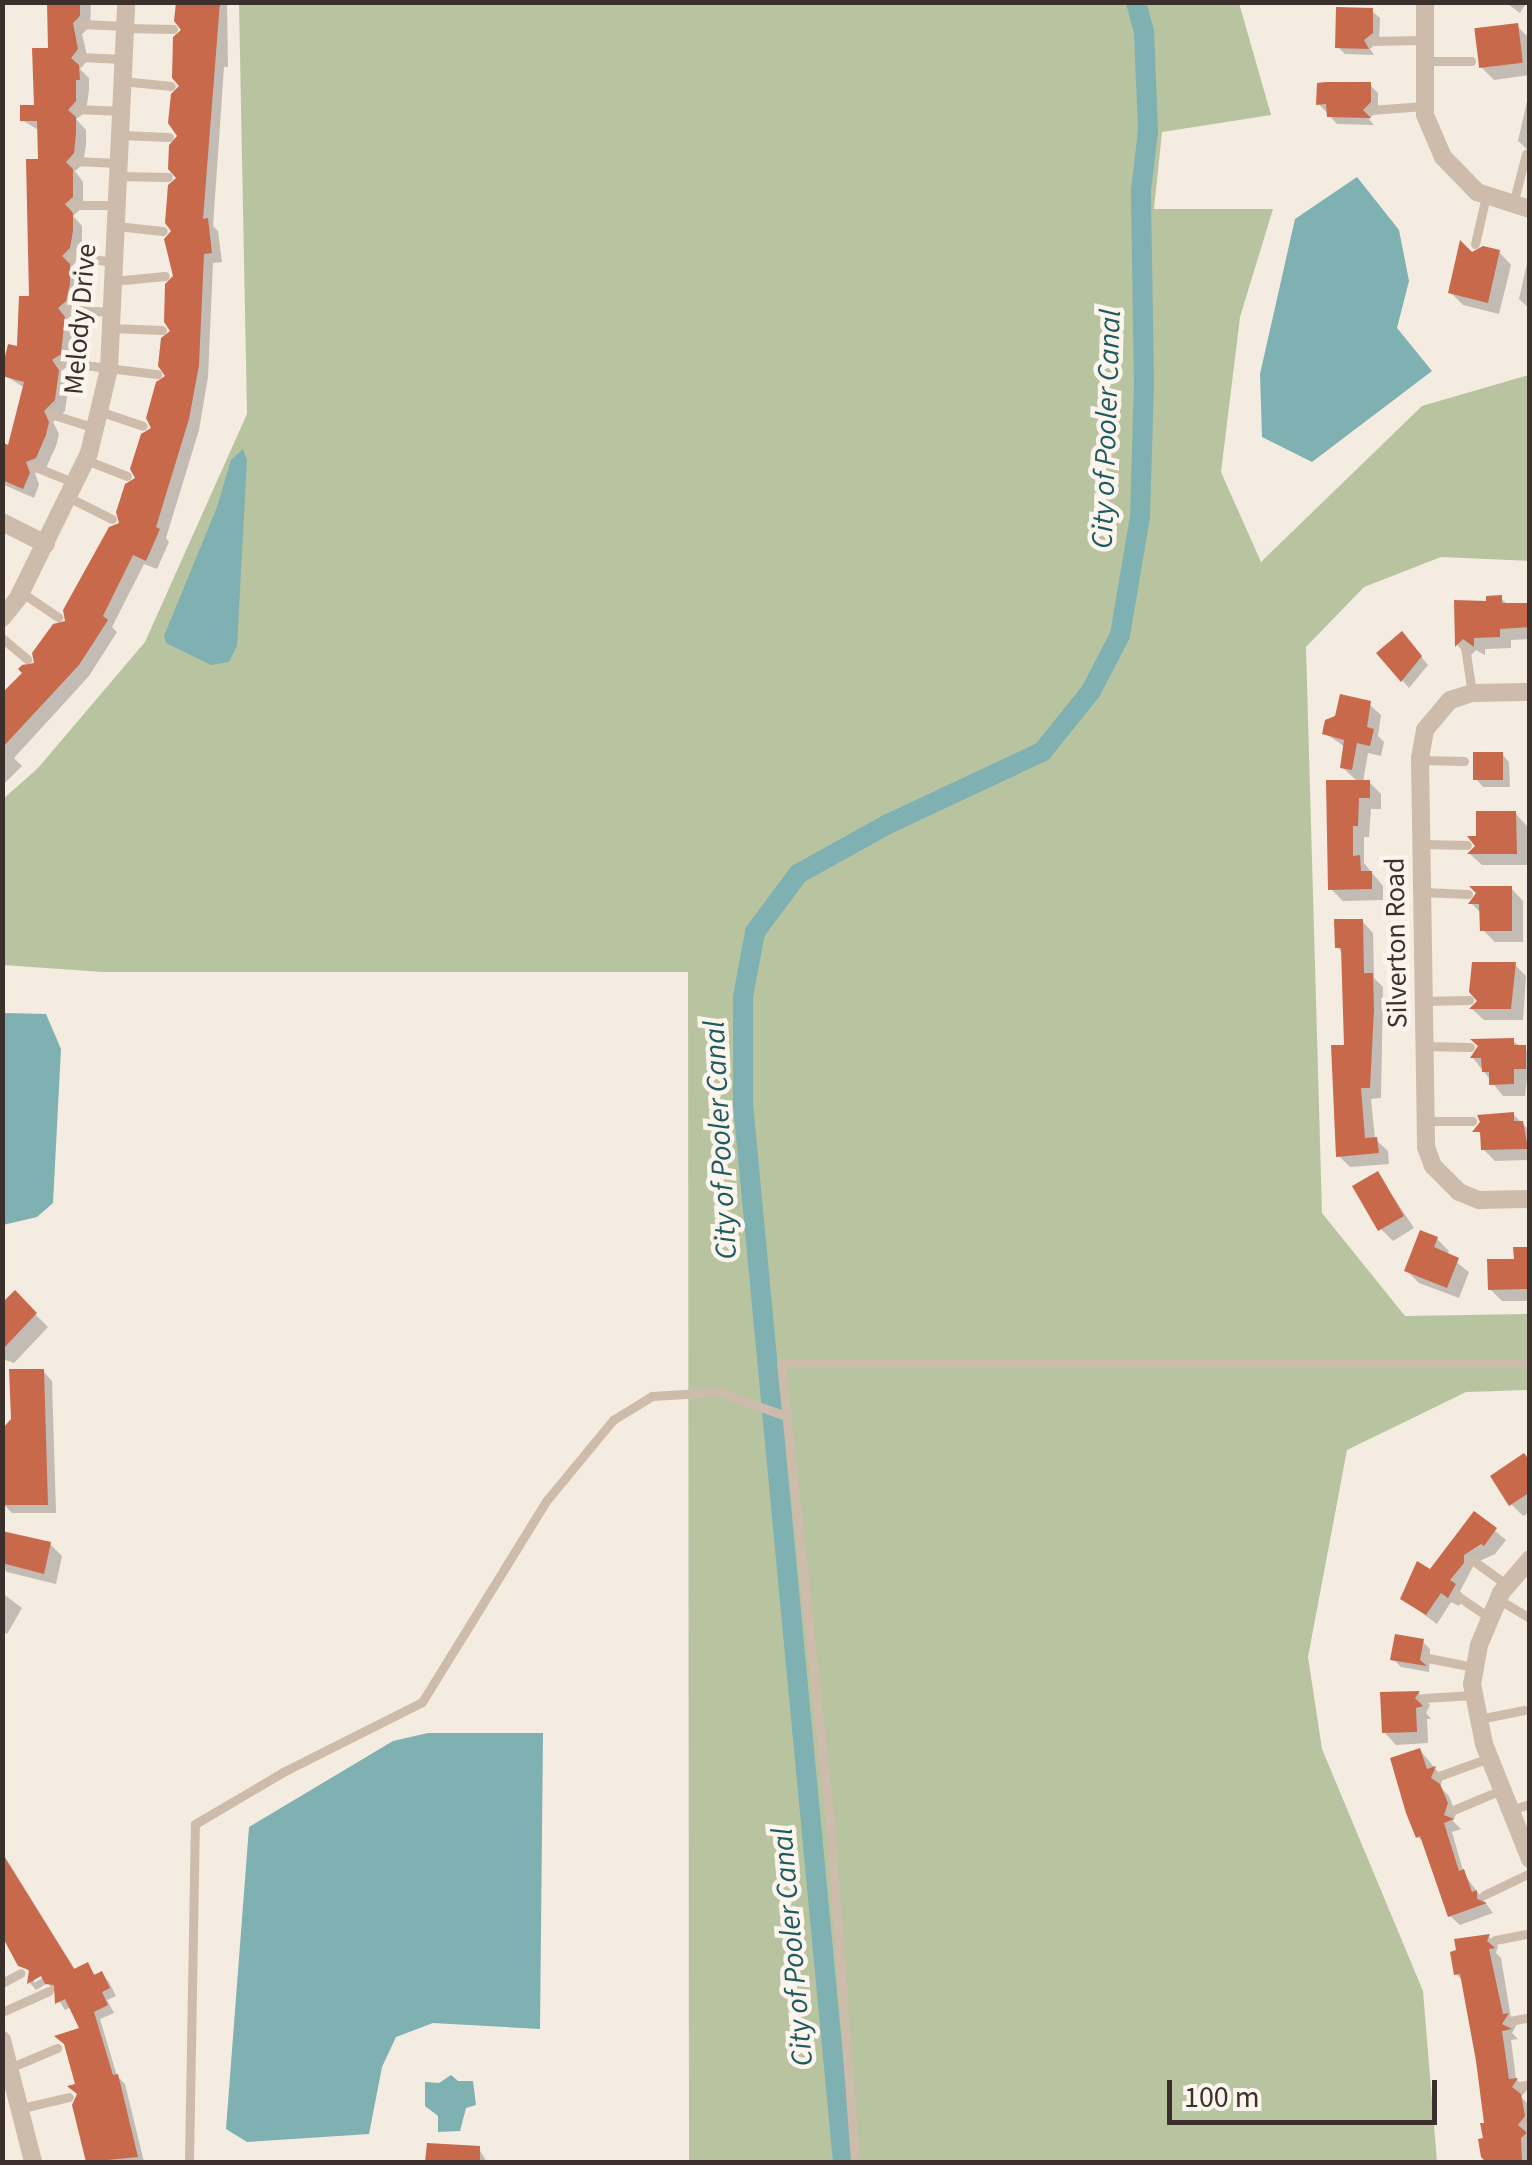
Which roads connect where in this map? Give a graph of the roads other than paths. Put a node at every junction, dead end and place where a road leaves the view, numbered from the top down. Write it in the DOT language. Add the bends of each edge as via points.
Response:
graph roads {
  1 [pos="126,2"];
  2 [pos="1424,2"];
  3 [pos="80,24"];
  4 [pos="125,27"];
  5 [pos="173,29"];
  6 [pos="1423,40"];
  7 [pos="1372,41"];
  8 [pos="79,57"];
  9 [pos="124,59"];
  10 [pos="1471,61"];
  11 [pos="1424,62"];
  12 [pos="122,82"];
  13 [pos="172,86"];
  14 [pos="1424,106"];
  15 [pos="76,109"];
  16 [pos="1371,110"];
  17 [pos="121,111"];
  18 [pos="120,135"];
  19 [pos="168,137"];
  20 [pos="1526,154"];
  21 [pos="74,161"];
  22 [pos="118,169"];
  23 [pos="168,177"];
  24 [pos="1486,196"];
  25 [pos="117,205"];
  26 [pos="73,206"];
  27 [pos="1521,208"];
  28 [pos="116,226"];
  29 [pos="163,230"];
  30 [pos="1475,244"];
  31 [pos="70,256"];
  32 [pos="114,271"];
  33 [pos="164,276"];
  34 [pos="66,309"];
  35 [pos="111,320"];
  36 [pos="162,330"];
  37 [pos="60,362"];
  38 [pos="109,369"];
  39 [pos="157,374"];
  40 [pos="52,414"];
  41 [pos="97,419"];
  42 [pos="143,426"];
  43 [pos="86,460"];
  44 [pos="32,466"];
  45 [pos="127,476"];
  46 [pos="72,490"];
  47 [pos="112,520"];
  48 [pos="2,522"];
  49 [pos="46,544"];
  50 [pos="21,592"];
  51 [pos="4,613"];
  52 [pos="58,617"];
  53 [pos="2,638"];
  54 [pos="1465,647"];
  55 [pos="27,659"];
  56 [pos="1530,692"];
  57 [pos="1472,694"];
  58 [pos="1420,760"];
  59 [pos="1464,761"];
  60 [pos="1422,844"];
  61 [pos="1467,845"];
  62 [pos="1422,892"];
  63 [pos="1468,894"];
  64 [pos="1424,1000"];
  65 [pos="1469,1000"];
  66 [pos="1425,1046"];
  67 [pos="1470,1047"];
  68 [pos="1426,1121"];
  69 [pos="1472,1121"];
  70 [pos="1530,1198"];
  71 [pos="1530,1363"];
  72 [pos="786,1416"];
  73 [pos="1530,1559"];
  74 [pos="1471,1560"];
  75 [pos="1503,1592"];
  76 [pos="1456,1596"];
  77 [pos="1490,1618"];
  78 [pos="1530,1618"];
  79 [pos="1428,1658"];
  80 [pos="1475,1668"];
  81 [pos="1474,1695"];
  82 [pos="1422,1698"];
  83 [pos="1524,1710"];
  84 [pos="1476,1719"];
  85 [pos="1489,1758"];
  86 [pos="1439,1776"];
  87 [pos="1501,1790"];
  88 [pos="1530,1804"];
  89 [pos="1451,1811"];
  90 [pos="1508,1811"];
  91 [pos="1530,1858"];
  92 [pos="1530,1873"];
  93 [pos="1484,1895"];
  94 [pos="1530,1933"];
  95 [pos="1495,1940"];
  96 [pos="22,1973"];
  97 [pos="2,1983"];
  98 [pos="48,1992"];
  99 [pos="2,2012"];
  100 [pos="1530,2017"];
  101 [pos="1510,2021"];
  102 [pos="3,2044"];
  103 [pos="57,2048"];
  104 [pos="12,2068"];
  105 [pos="70,2096"];
  106 [pos="15,2105"];
  107 [pos="34,2162"];
  108 [pos="189,2162"];
  109 [pos="855,2162"];
  1 -- 4 [label="street, Melody Drive"];
  2 -- 6 [label="street"];
  3 -- 4 [label="lane"];
  4 -- 5 [label="lane"];
  4 -- 9 [label="street, Melody Drive"];
  6 -- 7 [label="lane"];
  6 -- 11 [label="street"];
  8 -- 9 [label="lane"];
  9 -- 12 [label="street, Melody Drive"];
  10 -- 11 [label="lane"];
  11 -- 14 [label="street"];
  12 -- 13 [label="lane"];
  12 -- 17 [label="street, Melody Drive"];
  14 -- 16 [label="lane"];
  14 -- 24 [label="street" via="1443,157"];
  15 -- 17 [label="lane"];
  17 -- 18 [label="street, Melody Drive"];
  18 -- 19 [label="lane"];
  18 -- 22 [label="street, Melody Drive"];
  20 -- 27 [label="lane"];
  21 -- 22 [label="lane"];
  22 -- 23 [label="lane"];
  22 -- 25 [label="street, Melody Drive"];
  24 -- 27 [label="street"];
  24 -- 30 [label="lane"];
  25 -- 26 [label="lane"];
  25 -- 28 [label="street, Melody Drive"];
  28 -- 29 [label="lane"];
  28 -- 32 [label="street, Melody Drive"];
  31 -- 32 [label="lane"];
  32 -- 33 [label="lane"];
  32 -- 35 [label="street, Melody Drive"];
  34 -- 35 [label="lane"];
  35 -- 36 [label="lane"];
  35 -- 38 [label="street, Melody Drive"];
  37 -- 38 [label="lane"];
  38 -- 39 [label="lane"];
  38 -- 41 [label="street, Melody Drive"];
  40 -- 41 [label="lane"];
  41 -- 42 [label="lane"];
  41 -- 43 [label="street, Melody Drive"];
  43 -- 45 [label="lane"];
  43 -- 46 [label="street, Melody Drive"];
  44 -- 46 [label="lane"];
  46 -- 47 [label="lane"];
  46 -- 49 [label="street, Melody Drive"];
  48 -- 49 [label="street"];
  49 -- 50 [label="street, Melody Drive"];
  50 -- 51 [label="street, Melody Drive"];
  50 -- 52 [label="lane"];
  53 -- 55 [label="lane"];
  54 -- 57 [label="lane"];
  56 -- 57 [label="street"];
  57 -- 58 [label="street, Silverton Road" via="1450,700 1436,714 1424,730"];
  58 -- 59 [label="lane"];
  58 -- 60 [label="street, Silverton Road"];
  60 -- 61 [label="lane"];
  60 -- 62 [label="street, Silverton Road"];
  62 -- 63 [label="lane"];
  62 -- 64 [label="street, Silverton Road"];
  64 -- 65 [label="lane"];
  64 -- 66 [label="street, Silverton Road"];
  66 -- 67 [label="lane"];
  66 -- 68 [label="street, Silverton Road"];
  68 -- 69 [label="lane"];
  68 -- 70 [label="street, Silverton Road" via="1433,1166 1459,1192 1479,1200"];
  71 -- 72 [label="lane" via="781,1363"];
  72 -- 108 [label="lane" via="719,1392 652,1396 612,1420 547,1500 422,1702 195,1824"];
  72 -- 109 [label="lane" via="830,1822"];
  73 -- 75 [label="street"];
  74 -- 75 [label="lane"];
  75 -- 77 [label="street"];
  75 -- 78 [label="lane"];
  76 -- 77 [label="lane"];
  77 -- 80 [label="street"];
  79 -- 80 [label="lane"];
  80 -- 81 [label="street"];
  81 -- 82 [label="lane"];
  81 -- 84 [label="street"];
  83 -- 84 [label="lane"];
  84 -- 85 [label="street"];
  85 -- 86 [label="lane"];
  85 -- 87 [label="street"];
  87 -- 89 [label="lane"];
  87 -- 90 [label="street"];
  88 -- 90 [label="lane"];
  90 -- 91 [label="street"];
  92 -- 93 [label="lane"];
  94 -- 95 [label="lane"];
  96 -- 97 [label="lane"];
  98 -- 99 [label="lane"];
  100 -- 101 [label="lane"];
  102 -- 104 [label="street"];
  103 -- 104 [label="lane"];
  104 -- 106 [label="street"];
  105 -- 106 [label="lane"];
  106 -- 107 [label="street"];
}
